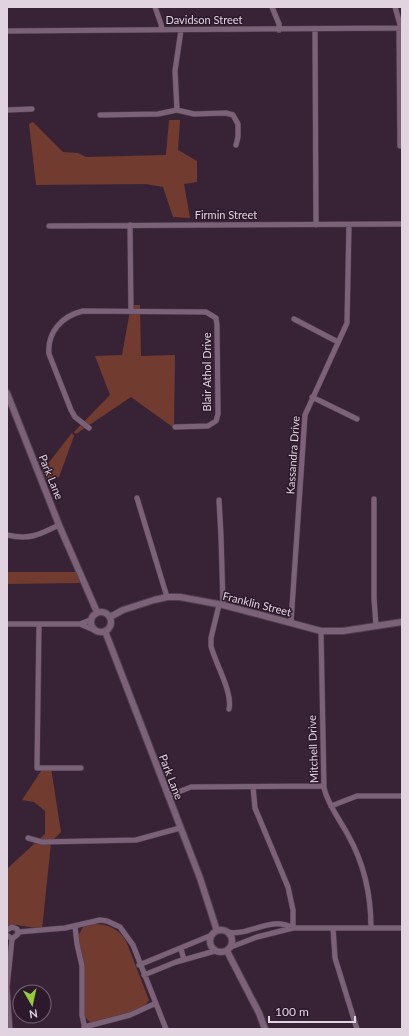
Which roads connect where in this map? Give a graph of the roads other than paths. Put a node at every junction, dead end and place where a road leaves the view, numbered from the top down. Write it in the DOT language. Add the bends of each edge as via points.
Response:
graph roads {
  1 [pos="155,7"];
  2 [pos="272,7"];
  3 [pos="395,7"];
  4 [pos="401,28"];
  5 [pos="162,30"];
  6 [pos="181,30"];
  7 [pos="279,30"];
  8 [pos="315,30"];
  9 [pos="7,31"];
  10 [pos="32,109"];
  11 [pos="7,110"];
  12 [pos="177,110"];
  13 [pos="100,115"];
  14 [pos="236,145"];
  15 [pos="400,146"];
  16 [pos="402,224"];
  17 [pos="130,225"];
  18 [pos="316,225"];
  19 [pos="348,225"];
  20 [pos="49,226"];
  21 [pos="131,311"];
  22 [pos="294,319"];
  23 [pos="338,342"];
  24 [pos="7,393"];
  25 [pos="312,397"];
  26 [pos="357,419"];
  27 [pos="174,427"];
  28 [pos="89,428"];
  29 [pos="137,498"];
  30 [pos="374,499"];
  31 [pos="219,500"];
  32 [pos="59,524"];
  33 [pos="7,535"];
  34 [pos="167,597"];
  35 [pos="221,605"];
  36 [pos="97,612"];
  37 [pos="110,617"];
  38 [pos="90,620"];
  39 [pos="292,622"];
  40 [pos="402,622"];
  41 [pos="7,624"];
  42 [pos="80,624"];
  43 [pos="39,625"];
  44 [pos="376,626"];
  45 [pos="94,630"];
  46 [pos="105,631"];
  47 [pos="321,631"];
  48 [pos="229,708"];
  49 [pos="80,768"];
  50 [pos="324,786"];
  51 [pos="253,787"];
  52 [pos="168,796"];
  53 [pos="402,796"];
  54 [pos="331,806"];
  55 [pos="180,828"];
  56 [pos="28,838"];
  57 [pos="75,926"];
  58 [pos="293,928"];
  59 [pos="333,928"];
  60 [pos="371,928"];
  61 [pos="402,928"];
  62 [pos="7,930"];
  63 [pos="18,932"];
  64 [pos="227,932"];
  65 [pos="214,933"];
  66 [pos="9,937"];
  67 [pos="181,949"];
  68 [pos="229,949"];
  69 [pos="215,951"];
  70 [pos="184,960"];
  71 [pos="140,965"];
  72 [pos="144,976"];
  73 [pos="154,1004"];
  74 [pos="84,1028"];
  75 [pos="10,1029"];
  76 [pos="166,1029"];
  77 [pos="265,1029"];
  78 [pos="357,1029"];
  1 -- 5 [label="street"];
  2 -- 7 [label="street"];
  3 -- 4 [label="street"];
  4 -- 8 [label="street, Davidson Street"];
  4 -- 15 [label="street"];
  5 -- 6 [label="street, Davidson Street"];
  5 -- 9 [label="street, Davidson Street"];
  6 -- 7 [label="street, Davidson Street"];
  6 -- 12 [label="street" via="175,71"];
  7 -- 8 [label="street, Davidson Street"];
  8 -- 18 [label="street"];
  10 -- 11 [label="street"];
  12 -- 13 [label="street" via="158,114"];
  12 -- 14 [label="street" via="188,114 233,115 238,131"];
  16 -- 19 [label="street, Firmin Street"];
  17 -- 18 [label="street, Firmin Street"];
  17 -- 20 [label="street, Firmin Street"];
  17 -- 21 [label="street"];
  18 -- 19 [label="street, Firmin Street"];
  19 -- 23 [label="street, Kassandra Drive" via="347,323"];
  21 -- 27 [label="street, Blair Athol Drive" via="198,311 216,318 216,421 208,426"];
  21 -- 28 [label="street, Blair Athol Drive" via="74,313 64,318 51,335 49,354 71,410 75,417"];
  22 -- 23 [label="street" via="320,335"];
  23 -- 25 [label="street, Kassandra Drive"];
  24 -- 32 [label="street, Park Lane"];
  25 -- 26 [label="street"];
  25 -- 39 [label="street, Kassandra Drive" via="305,415"];
  29 -- 34 [label="street"];
  30 -- 44 [label="street"];
  31 -- 35 [label="street"];
  32 -- 33 [label="street" via="34,537 19,538"];
  32 -- 36 [label="street, Park Lane"];
  34 -- 35 [label="street, Franklin Street"];
  34 -- 37 [label="street, Franklin Street"];
  35 -- 39 [label="street, Franklin Street"];
  35 -- 48 [label="street" via="211,646 228,693"];
  36 -- 37 [label="street" via="103,611"];
  36 -- 38 [label="street"];
  37 -- 46 [label="street" via="110,627"];
  38 -- 42 [label="street"];
  38 -- 45 [label="street"];
  39 -- 47 [label="street, Franklin Street"];
  40 -- 44 [label="street, Franklin Street"];
  41 -- 43 [label="street"];
  42 -- 43 [label="street"];
  42 -- 45 [label="street"];
  43 -- 49 [label="street" via="37,768"];
  44 -- 47 [label="street, Franklin Street"];
  45 -- 46 [label="street"];
  46 -- 52 [label="street, Park Lane"];
  47 -- 50 [label="street, Mitchell Drive"];
  50 -- 51 [label="street"];
  50 -- 54 [label="street, Mitchell Drive"];
  51 -- 52 [label="street" via="191,787"];
  51 -- 58 [label="street" via="255,808 292,899"];
  52 -- 55 [label="street, Park Lane"];
  53 -- 54 [label="street" via="357,796"];
  54 -- 60 [label="street, Mitchell Drive" via="349,836 364,871 370,894"];
  55 -- 56 [label="street" via="136,840 42,842"];
  55 -- 65 [label="street, Park Lane" via="200,878"];
  57 -- 63 [label="street"];
  57 -- 71 [label="street" via="100,920 120,927 132,945"];
  57 -- 74 [label="street" via="82,970"];
  58 -- 59 [label="street"];
  58 -- 64 [label="street" via="273,923 239,932"];
  58 -- 68 [label="street" via="257,937"];
  59 -- 60 [label="street"];
  59 -- 78 [label="street" via="335,958"];
  60 -- 61 [label="street"];
  62 -- 63 [label="street" via="12,927"];
  63 -- 66 [label="street" via="16,937"];
  64 -- 65 [label="street"];
  64 -- 68 [label="street" via="232,937"];
  65 -- 67 [label="street"];
  65 -- 69 [label="street" via="210,944"];
  66 -- 75 [label="street" via="7,987"];
  67 -- 70 [label="street"];
  67 -- 71 [label="street"];
  68 -- 69 [label="street" via="223,952"];
  68 -- 77 [label="street"];
  69 -- 70 [label="street"];
  70 -- 72 [label="street"];
  71 -- 72 [label="street"];
  72 -- 73 [label="street"];
  73 -- 74 [label="street" via="130,1015"];
  73 -- 76 [label="street"];
}
